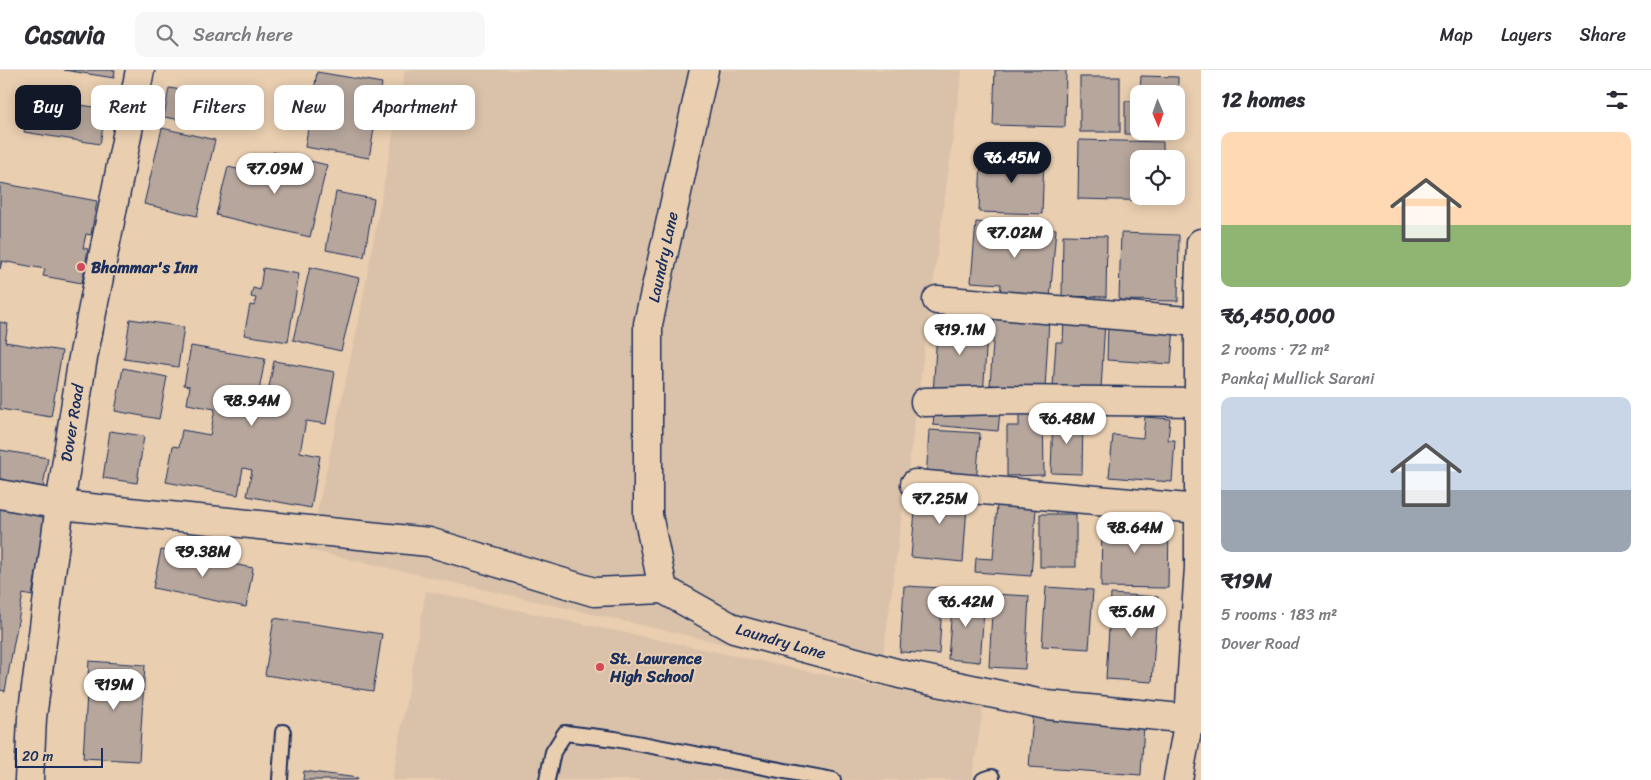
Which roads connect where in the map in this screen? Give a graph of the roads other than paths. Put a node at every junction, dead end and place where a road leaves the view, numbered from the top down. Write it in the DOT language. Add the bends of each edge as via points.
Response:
graph roads {
  1 [pos="140,70"];
  2 [pos="704,70"];
  3 [pos="1201,244"];
  4 [pos="937,300"];
  5 [pos="1199,322"];
  6 [pos="925,402"];
  7 [pos="1200,418"];
  8 [pos="915,484"];
  9 [pos="0,494"];
  10 [pos="60,505"];
  11 [pos="1199,509"];
  12 [pos="664,590"];
  13 [pos="1195,720"];
  14 [pos="283,732"];
  15 [pos="29,780"];
  16 [pos="280,780"];
  17 [pos="547,780"];
  18 [pos="833,780"];
  19 [pos="1178,780"];
  1 -- 10 [label="street, Dover Road" via="82,363"];
  2 -- 12 [label="street, Laundry Lane" via="648,324 648,515"];
  3 -- 5 [label="street"];
  4 -- 5 [label="street"];
  5 -- 7 [label="street"];
  6 -- 7 [label="street" via="1000,400"];
  7 -- 11 [label="street"];
  8 -- 11 [label="street"];
  9 -- 10 [label="street"];
  10 -- 12 [label="street" via="429,542 594,592"];
  10 -- 15 [label="street, Dover Road" via="32,718"];
  11 -- 13 [label="street"];
  12 -- 13 [label="street, Laundry Lane" via="734,629 900,674 1047,706"];
  13 -- 19 [label="street"];
  14 -- 16 [label="lane"];
  17 -- 18 [label="lane" via="553,752 565,733 615,739"];
}
